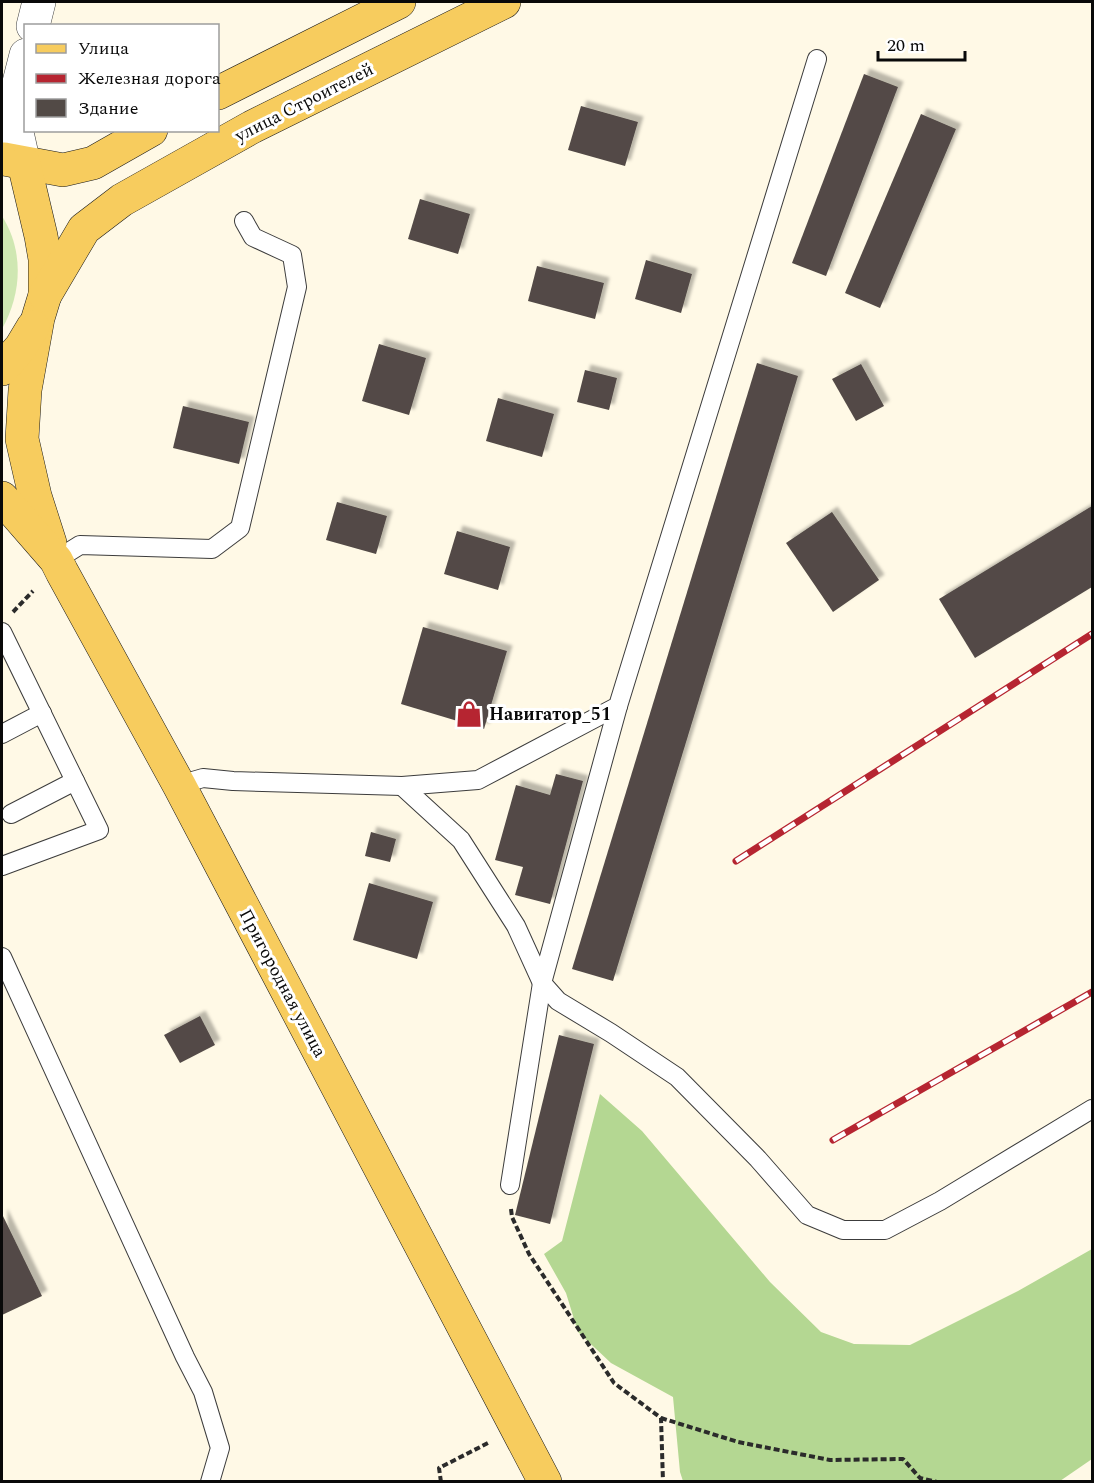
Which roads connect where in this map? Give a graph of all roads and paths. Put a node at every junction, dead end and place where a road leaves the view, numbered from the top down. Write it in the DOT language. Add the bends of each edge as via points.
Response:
graph roads {
  1 [pos="39,2"];
  2 [pos="399,2"];
  3 [pos="504,2"];
  4 [pos="34,24"];
  5 [pos="817,59"];
  6 [pos="24,63"];
  7 [pos="219,92"];
  8 [pos="147,132"];
  9 [pos="9,164"];
  10 [pos="244,221"];
  11 [pos="41,306"];
  12 [pos="2,369"];
  13 [pos="5,504"];
  14 [pos="56,560"];
  15 [pos="33,591"];
  16 [pos="9,615"];
  17 [pos="2,632"];
  18 [pos="8,661"];
  19 [pos="618,706"];
  20 [pos="42,713"];
  21 [pos="2,734"];
  22 [pos="75,781"];
  23 [pos="179,785"];
  24 [pos="402,786"];
  25 [pos="11,814"];
  26 [pos="2,866"];
  27 [pos="2,957"];
  28 [pos="542,982"];
  29 [pos="1092,1109"];
  30 [pos="510,1185"];
  31 [pos="661,1418"];
  32 [pos="493,1440"];
  33 [pos="210,1482"];
  34 [pos="441,1482"];
  35 [pos="544,1482"];
  36 [pos="663,1482"];
  37 [pos="937,1482"];
  1 -- 4 [label="street"];
  2 -- 7 [label="main road"];
  3 -- 11 [label="main road, улица Строителей" via="252,128 122,200 84,229"];
  5 -- 19 [label="lane"];
  6 -- 9 [label="street" via="12,110"];
  8 -- 9 [label="main road" via="93,163 63,170"];
  9 -- 11 [label="main road" via="36,217 41,236 45,259"];
  10 -- 14 [label="lane" via="253,237 292,255 297,286 240,528 212,549 80,545"];
  11 -- 12 [label="main road, улица Строителей" via="21,347"];
  11 -- 14 [label="main road" via="25,390 22,439"];
  13 -- 14 [label="main road, Пригородная улица"];
  14 -- 23 [label="main road, Пригородная улица"];
  15 -- 16 [label="path"];
  17 -- 18 [label="lane"];
  18 -- 20 [label="lane"];
  19 -- 24 [label="lane" via="478,780"];
  19 -- 28 [label="lane"];
  20 -- 21 [label="lane"];
  20 -- 22 [label="lane"];
  22 -- 25 [label="lane"];
  22 -- 26 [label="lane" via="99,830"];
  23 -- 24 [label="lane" via="203,778"];
  23 -- 35 [label="main road, Пригородная улица"];
  24 -- 28 [label="lane" via="462,840 516,926"];
  27 -- 33 [label="lane" via="203,1392 220,1448"];
  28 -- 29 [label="lane" via="558,1001 677,1077 807,1215 843,1230 885,1230"];
  28 -- 30 [label="lane"];
  30 -- 31 [label="path" via="512,1217 529,1254 614,1383"];
  31 -- 36 [label="path"];
  31 -- 37 [label="path" via="738,1442 830,1460 903,1459 921,1478"];
  32 -- 34 [label="path" via="439,1468"];
}
